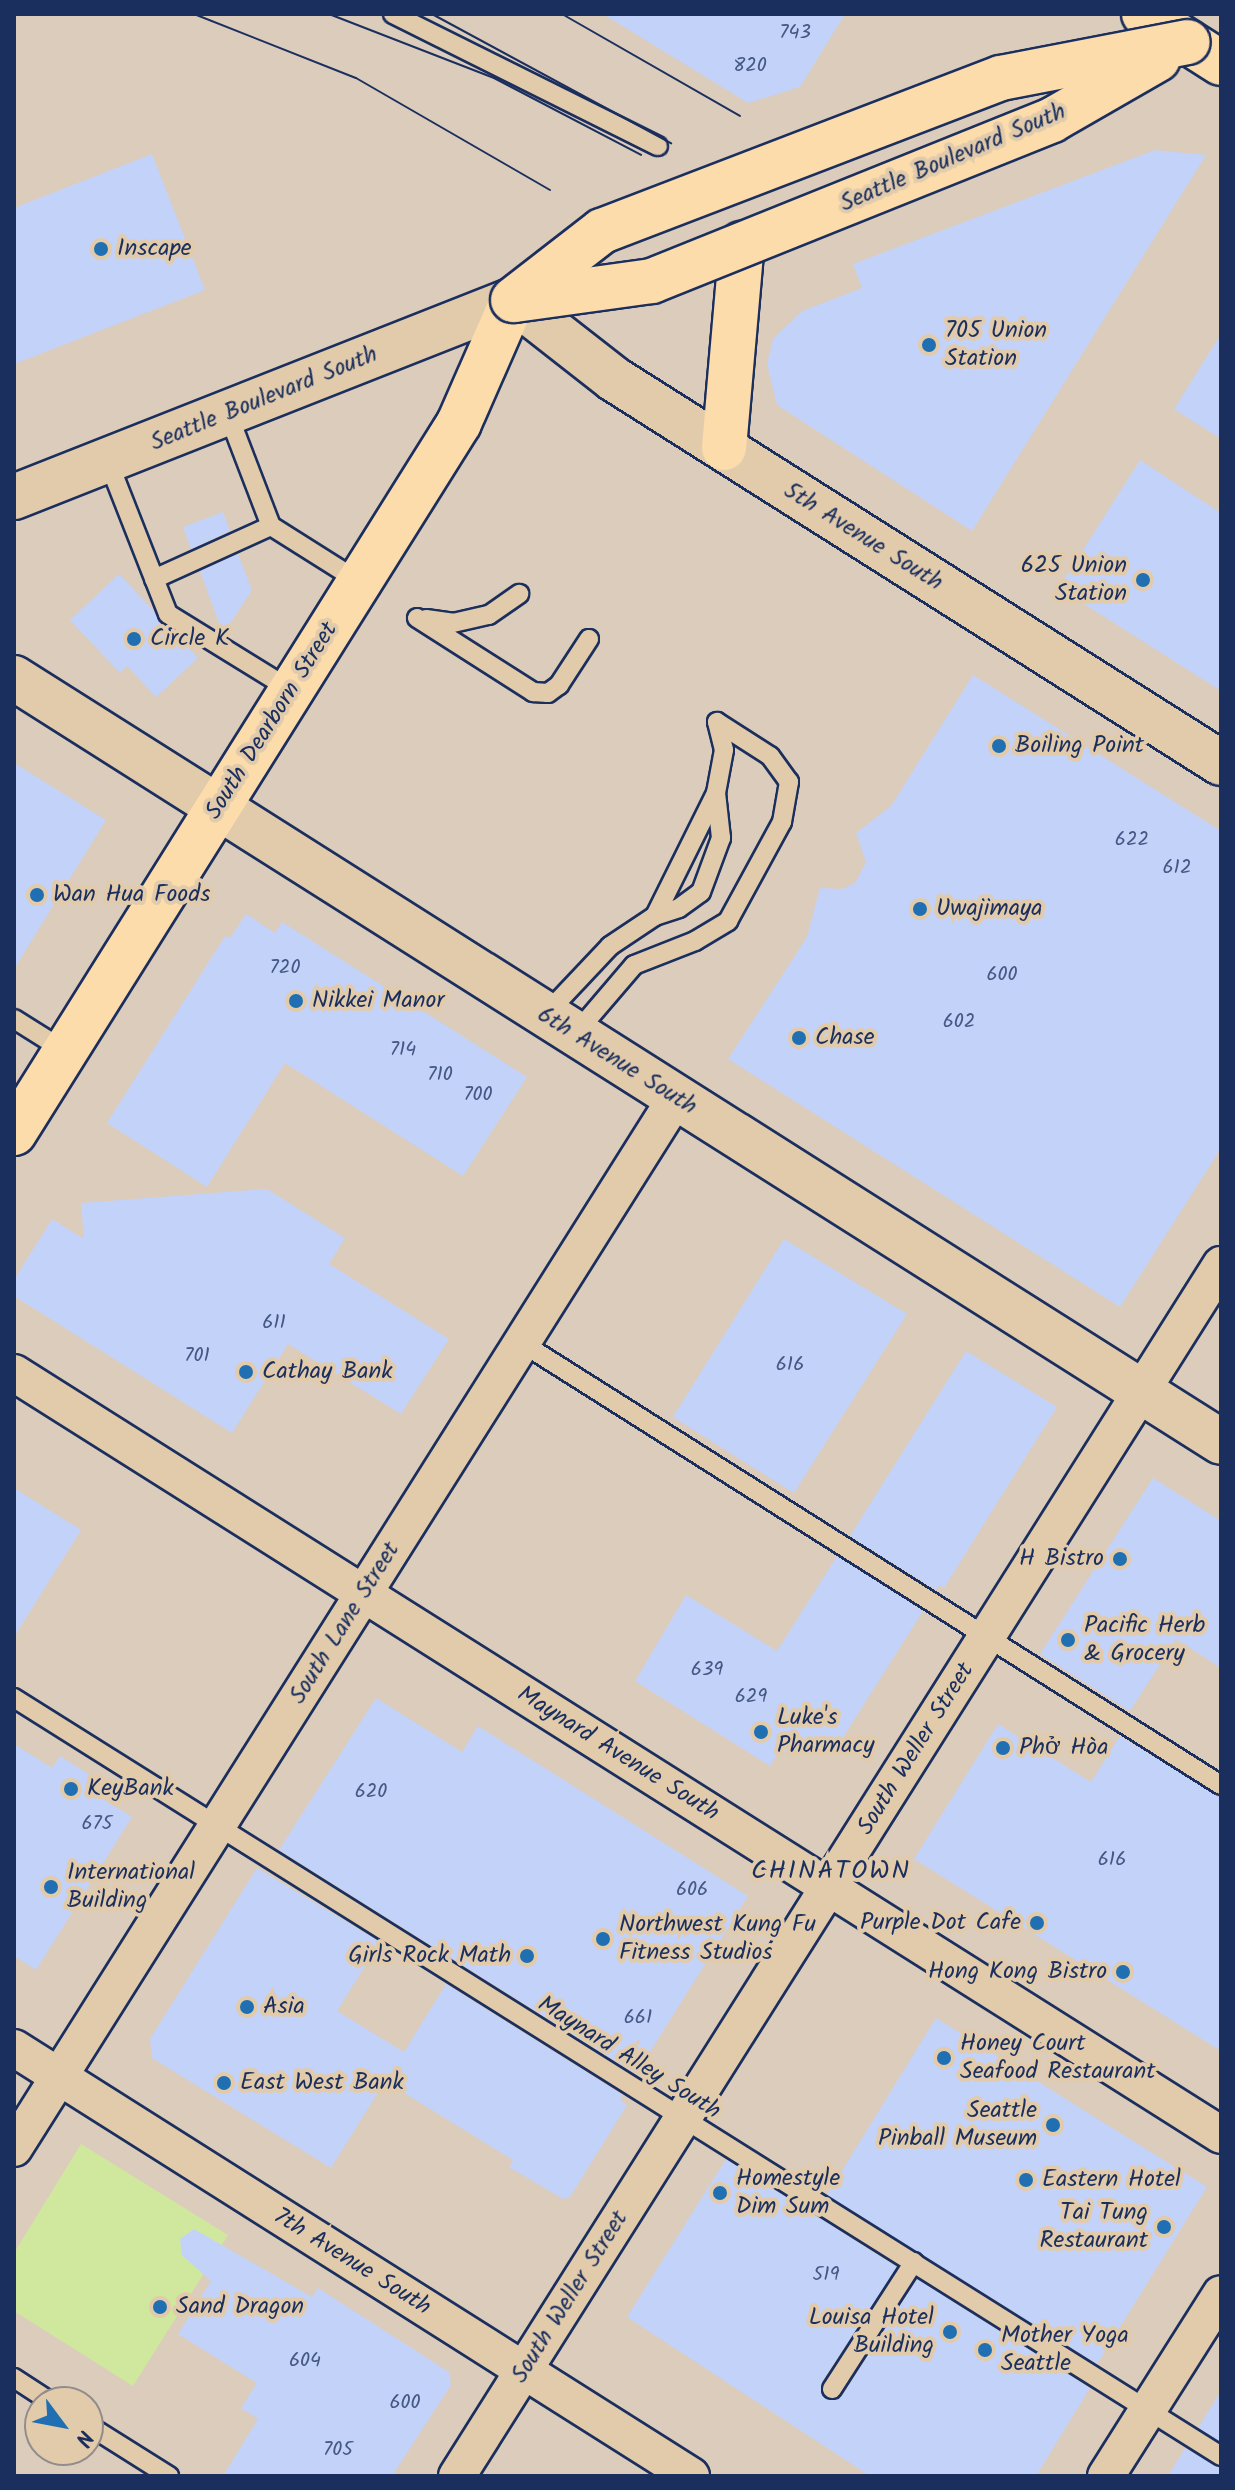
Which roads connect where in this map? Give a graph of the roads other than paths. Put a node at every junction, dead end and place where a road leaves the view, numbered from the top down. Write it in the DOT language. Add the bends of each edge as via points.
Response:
graph roads {
  1 [pos="393,14"];
  2 [pos="1144,14"];
  3 [pos="1204,52"];
  4 [pos="658,146"];
  5 [pos="742,244"];
  6 [pos="513,300"];
  7 [pos="228,414"];
  8 [pos="724,448"];
  9 [pos="108,461"];
  10 [pos="14,497"];
  11 [pos="271,526"];
  12 [pos="154,579"];
  13 [pos="360,582"];
  14 [pos="519,594"];
  15 [pos="589,639"];
  16 [pos="14,678"];
  17 [pos="292,691"];
  18 [pos="1221,763"];
  19 [pos="716,793"];
  20 [pos="218,808"];
  21 [pos="655,916"];
  22 [pos="14,1019"];
  23 [pos="560,1024"];
  24 [pos="65,1051"];
  25 [pos="676,1098"];
  26 [pos="14,1133"];
  27 [pos="1221,1265"];
  28 [pos="522,1343"];
  29 [pos="14,1373"];
  30 [pos="1141,1391"];
  31 [pos="1221,1442"];
  32 [pos="364,1593"];
  33 [pos="986,1636"];
  34 [pos="14,1698"];
  35 [pos="1221,1785"];
  36 [pos="217,1826"];
  37 [pos="828,1887"];
  38 [pos="14,2048"];
  39 [pos="58,2077"];
  40 [pos="681,2119"];
  41 [pos="1221,2135"];
  42 [pos="14,2148"];
  43 [pos="914,2262"];
  44 [pos="1221,2294"];
  45 [pos="523,2370"];
  46 [pos="832,2389"];
  47 [pos="1148,2410"];
  48 [pos="104,2435"];
  49 [pos="1221,2456"];
  50 [pos="169,2476"];
  51 [pos="457,2476"];
  52 [pos="691,2476"];
  53 [pos="1106,2476"];
  1 -- 4 [label="lane"];
  2 -- 3 [label="main road"];
  3 -- 5 [label="main road, Seattle Boulevard South, bridge" via="1052,120"];
  3 -- 6 [label="main road, Seattle Boulevard South, bridge" via="1001,78 602,231"];
  5 -- 6 [label="main road, Seattle Boulevard South, bridge" via="652,281"];
  5 -- 8 [label="main road"];
  6 -- 7 [label="main road, Seattle Boulevard South"];
  6 -- 8 [label="main road, 5th Avenue South" via="614,379"];
  6 -- 13 [label="main road, South Dearborn Street" via="459,423"];
  7 -- 9 [label="main road, Seattle Boulevard South"];
  7 -- 11 [label="lane"];
  8 -- 18 [label="main road, 5th Avenue South"];
  9 -- 10 [label="main road, Seattle Boulevard South"];
  9 -- 12 [label="lane"];
  11 -- 12 [label="lane"];
  11 -- 13 [label="lane"];
  12 -- 17 [label="lane" via="168,614"];
  13 -- 17 [label="main road, South Dearborn Street"];
  14 -- 15 [label="lane" via="489,615 465,621 417,618 533,692 548,693 559,685"];
  16 -- 20 [label="main road, 6th Avenue South"];
  17 -- 20 [label="main road, South Dearborn Street"];
  19 -- 21 [label="lane"];
  19 -- 21 [label="lane" via="721,838 701,892 679,908"];
  19 -- 23 [label="lane" via="724,750 717,722 770,756 789,782 782,822 728,921 634,965"];
  20 -- 23 [label="main road, 6th Avenue South"];
  20 -- 24 [label="main road, South Dearborn Street"];
  21 -- 23 [label="lane" via="610,946"];
  22 -- 24 [label="lane"];
  23 -- 25 [label="main road, 6th Avenue South"];
  24 -- 26 [label="main road, South Dearborn Street"];
  25 -- 28 [label="street, South Lane Street"];
  25 -- 30 [label="main road, 6th Avenue South"];
  27 -- 30 [label="street, South Weller Street"];
  28 -- 32 [label="street, South Lane Street"];
  28 -- 33 [label="lane"];
  29 -- 32 [label="street, Maynard Avenue South"];
  30 -- 31 [label="main road, 6th Avenue South"];
  30 -- 33 [label="street, South Weller Street"];
  32 -- 36 [label="street, South Lane Street"];
  32 -- 37 [label="street, Maynard Avenue South"];
  33 -- 35 [label="lane"];
  33 -- 37 [label="street, South Weller Street"];
  34 -- 36 [label="lane, Maynard Alley South"];
  36 -- 39 [label="street, South Lane Street"];
  36 -- 40 [label="lane, Maynard Alley South"];
  37 -- 40 [label="street, South Weller Street"];
  37 -- 41 [label="street, Maynard Avenue South"];
  38 -- 39 [label="street, 7th Avenue South"];
  39 -- 42 [label="street, South Lane Street"];
  39 -- 45 [label="street, 7th Avenue South"];
  40 -- 43 [label="lane, Maynard Alley South"];
  40 -- 45 [label="street, South Weller Street"];
  43 -- 46 [label="lane"];
  43 -- 47 [label="lane, Maynard Alley South"];
  44 -- 47 [label="street"];
  45 -- 51 [label="street, South Weller Street"];
  45 -- 52 [label="street, 7th Avenue South"];
  47 -- 49 [label="lane, Maynard Alley South"];
  47 -- 53 [label="street"];
  48 -- 50 [label="lane"];
}
